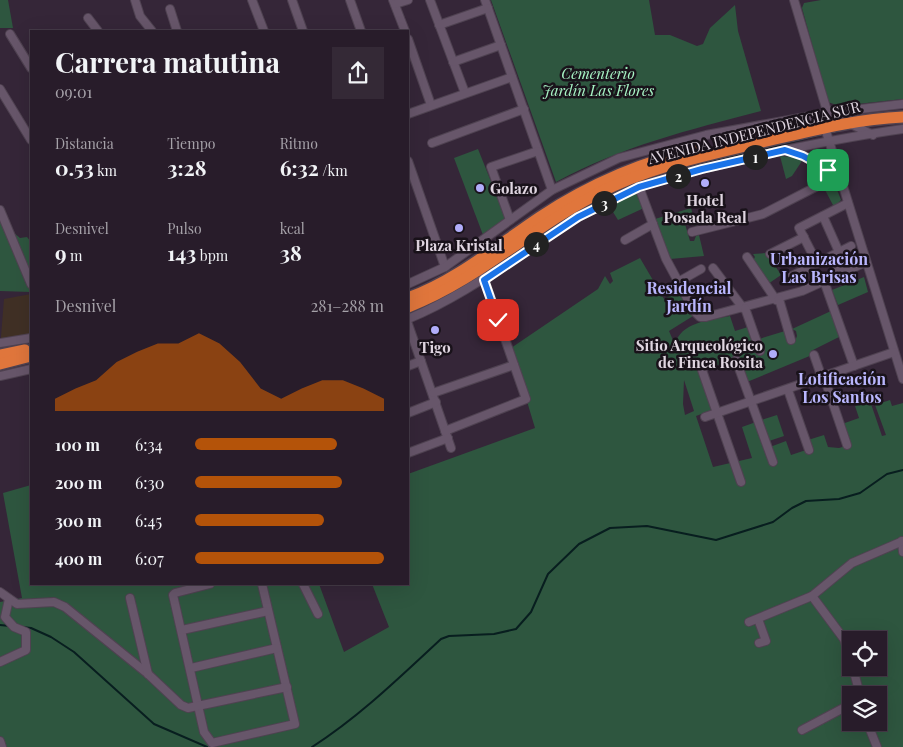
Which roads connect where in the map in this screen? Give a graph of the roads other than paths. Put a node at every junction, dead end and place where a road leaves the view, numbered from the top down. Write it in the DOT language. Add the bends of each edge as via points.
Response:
graph roads {
  1 [pos="135,0"];
  2 [pos="252,0"];
  3 [pos="292,0"];
  4 [pos="350,0"];
  5 [pos="408,0"];
  6 [pos="430,0"];
  7 [pos="794,0"];
  8 [pos="394,2"];
  9 [pos="486,4"];
  10 [pos="170,10"];
  11 [pos="88,18"];
  12 [pos="439,24"];
  13 [pos="97,30"];
  14 [pos="151,30"];
  15 [pos="177,30"];
  16 [pos="264,30"];
  17 [pos="303,30"];
  18 [pos="361,30"];
  19 [pos="405,30"];
  20 [pos="10,34"];
  21 [pos="409,42"];
  22 [pos="501,45"];
  23 [pos="453,62"];
  24 [pos="30,66"];
  25 [pos="512,77"];
  26 [pos="0,89"];
  27 [pos="465,93"];
  28 [pos="903,104"];
  29 [pos="431,105"];
  30 [pos="524,109"];
  31 [pos="903,110"];
  32 [pos="409,114"];
  33 [pos="903,117"];
  34 [pos="828,120"];
  35 [pos="849,123"];
  36 [pos="903,129"];
  37 [pos="29,132"];
  38 [pos="873,134"];
  39 [pos="829,141"];
  40 [pos="432,143"];
  41 [pos="785,150"];
  42 [pos="538,151"];
  43 [pos="409,164"];
  44 [pos="839,175"];
  45 [pos="639,187"];
  46 [pos="552,190"];
  47 [pos="848,203"];
  48 [pos="0,210"];
  49 [pos="823,216"];
  50 [pos="510,220"];
  51 [pos="557,224"];
  52 [pos="653,224"];
  53 [pos="692,232"];
  54 [pos="804,237"];
  55 [pos="625,240"];
  56 [pos="851,246"];
  57 [pos="770,254"];
  58 [pos="836,254"];
  59 [pos="747,257"];
  60 [pos="866,262"];
  61 [pos="817,263"];
  62 [pos="444,267"];
  63 [pos="713,268"];
  64 [pos="701,269"];
  65 [pos="841,273"];
  66 [pos="482,274"];
  67 [pos="786,279"];
  68 [pos="824,281"];
  69 [pos="30,282"];
  70 [pos="678,282"];
  71 [pos="409,284"];
  72 [pos="409,298"];
  73 [pos="778,299"];
  74 [pos="409,307"];
  75 [pos="744,308"];
  76 [pos="409,319"];
  77 [pos="409,327"];
  78 [pos="30,338"];
  79 [pos="792,340"];
  80 [pos="0,343"];
  81 [pos="30,349"];
  82 [pos="6,350"];
  83 [pos="760,351"];
  84 [pos="894,352"];
  85 [pos="814,355"];
  86 [pos="30,356"];
  87 [pos="736,360"];
  88 [pos="421,361"];
  89 [pos="0,364"];
  90 [pos="514,365"];
  91 [pos="409,366"];
  92 [pos="854,366"];
  93 [pos="30,369"];
  94 [pos="702,370"];
  95 [pos="0,376"];
  96 [pos="823,377"];
  97 [pos="903,379"];
  98 [pos="788,390"];
  99 [pos="433,393"];
  100 [pos="751,401"];
  101 [pos="436,402"];
  102 [pos="409,413"];
  103 [pos="716,413"];
  104 [pos="705,417"];
  105 [pos="447,435"];
  106 [pos="847,445"];
  107 [pos="451,448"];
  108 [pos="809,450"];
  109 [pos="409,453"];
  110 [pos="773,462"];
  111 [pos="741,482"];
  112 [pos="902,541"];
  113 [pos="903,552"];
  114 [pos="206,585"];
  115 [pos="262,585"];
  116 [pos="304,585"];
  117 [pos="0,592"];
  118 [pos="812,596"];
  119 [pos="130,598"];
  120 [pos="9,599"];
  121 [pos="268,611"];
  122 [pos="318,614"];
  123 [pos="758,619"];
  124 [pos="749,622"];
  125 [pos="182,630"];
  126 [pos="842,636"];
  127 [pos="759,643"];
  128 [pos="277,648"];
  129 [pos="0,662"];
  130 [pos="191,668"];
  131 [pos="148,674"];
  132 [pos="287,687"];
  133 [pos="199,707"];
  134 [pos="842,709"];
  135 [pos="802,730"];
  136 [pos="871,731"];
  137 [pos="0,741"];
  138 [pos="2,747"];
  139 [pos="877,747"];
  1 -- 14 [label="street" via="137,10"];
  2 -- 16 [label="street"];
  3 -- 17 [label="street"];
  4 -- 18 [label="street"];
  5 -- 8 [label="street"];
  6 -- 12 [label="street"];
  7 -- 34 [label="street"];
  8 -- 19 [label="street"];
  9 -- 12 [label="street"];
  9 -- 22 [label="street"];
  10 -- 15 [label="street"];
  11 -- 13 [label="street"];
  12 -- 23 [label="street"];
  20 -- 24 [label="street"];
  21 -- 29 [label="street"];
  22 -- 23 [label="street"];
  22 -- 25 [label="street"];
  23 -- 27 [label="street"];
  25 -- 27 [label="street"];
  25 -- 30 [label="street"];
  26 -- 37 [label="street"];
  27 -- 29 [label="street"];
  28 -- 34 [label="street"];
  29 -- 32 [label="street"];
  30 -- 40 [label="street"];
  30 -- 42 [label="street"];
  31 -- 34 [label="highway, AVENIDA INDEPENDENCIA SUR"];
  33 -- 35 [label="highway, AVENIDA INDEPENDENCIA SUR"];
  34 -- 35 [label="highway, AVENIDA INDEPENDENCIA SUR"];
  34 -- 39 [label="street"];
  34 -- 46 [label="street" via="667,144 619,158"];
  34 -- 51 [label="highway, AVENIDA INDEPENDENCIA SUR" via="672,164 599,193"];
  34 -- 72 [label="highway, AVENIDA INDEPENDENCIA SUR" via="671,155 624,173 585,191 434,286"];
  35 -- 38 [label="street"];
  36 -- 38 [label="street"];
  38 -- 39 [label="street"];
  39 -- 41 [label="street"];
  39 -- 44 [label="street"];
  41 -- 44 [label="street"];
  41 -- 45 [label="street"];
  42 -- 46 [label="street"];
  42 -- 50 [label="street" via="491,167"];
  43 -- 62 [label="street"];
  44 -- 47 [label="street"];
  44 -- 53 [label="street" via="762,214"];
  45 -- 51 [label="street"];
  45 -- 52 [label="street"];
  46 -- 50 [label="street"];
  47 -- 49 [label="street"];
  47 -- 60 [label="street"];
  48 -- 69 [label="street"];
  49 -- 54 [label="street" via="799,228"];
  49 -- 58 [label="street"];
  50 -- 62 [label="street"];
  51 -- 66 [label="highway, AVENIDA INDEPENDENCIA SUR"];
  52 -- 55 [label="street"];
  52 -- 70 [label="street"];
  54 -- 57 [label="street"];
  54 -- 61 [label="street"];
  56 -- 58 [label="street"];
  58 -- 61 [label="street"];
  58 -- 65 [label="street"];
  59 -- 73 [label="street"];
  60 -- 65 [label="street"];
  60 -- 84 [label="street"];
  61 -- 67 [label="street"];
  62 -- 71 [label="street"];
  63 -- 75 [label="street"];
  64 -- 70 [label="street"];
  65 -- 68 [label="street"];
  66 -- 74 [label="highway, AVENIDA INDEPENDENCIA SUR"];
  66 -- 76 [label="street" via="436,307"];
  66 -- 90 [label="street"];
  68 -- 73 [label="street"];
  68 -- 92 [label="street"];
  70 -- 75 [label="street" via="696,314 706,317"];
  73 -- 75 [label="street"];
  73 -- 79 [label="street"];
  75 -- 83 [label="street"];
  77 -- 88 [label="street"];
  78 -- 82 [label="street"];
  80 -- 82 [label="street"];
  81 -- 82 [label="highway"];
  84 -- 92 [label="street"];
  84 -- 97 [label="street"];
  85 -- 96 [label="street"];
  86 -- 89 [label="highway"];
  87 -- 100 [label="street"];
  88 -- 91 [label="street"];
  88 -- 99 [label="street"];
  90 -- 99 [label="street"];
  90 -- 105 [label="street" via="526,399"];
  92 -- 96 [label="street"];
  93 -- 95 [label="street"];
  94 -- 103 [label="street"];
  96 -- 98 [label="street"];
  96 -- 106 [label="street"];
  98 -- 100 [label="street"];
  98 -- 108 [label="street"];
  99 -- 101 [label="street"];
  100 -- 103 [label="street"];
  100 -- 110 [label="street"];
  101 -- 102 [label="street"];
  101 -- 105 [label="street"];
  103 -- 104 [label="street"];
  103 -- 111 [label="street"];
  105 -- 107 [label="street"];
  105 -- 109 [label="street"];
  112 -- 113 [label="street"];
  112 -- 118 [label="street" via="852,563"];
  114 -- 125 [label="street" via="174,594"];
  115 -- 121 [label="street"];
  116 -- 122 [label="street"];
  117 -- 120 [label="street"];
  118 -- 123 [label="street"];
  118 -- 126 [label="street"];
  119 -- 131 [label="street"];
  120 -- 129 [label="street" via="5,618 26,632 26,650"];
  120 -- 131 [label="street" via="24,605 59,604"];
  121 -- 125 [label="street"];
  121 -- 128 [label="street"];
  123 -- 124 [label="street"];
  123 -- 127 [label="street" via="766,641"];
  125 -- 130 [label="street"];
  128 -- 130 [label="street"];
  128 -- 132 [label="street"];
  130 -- 133 [label="street"];
  131 -- 133 [label="street" via="181,706"];
  132 -- 133 [label="street"];
  132 -- 133 [label="street" via="296,724 212,743 204,732"];
  134 -- 135 [label="street"];
  136 -- 139 [label="street"];
  137 -- 138 [label="street"];
}
